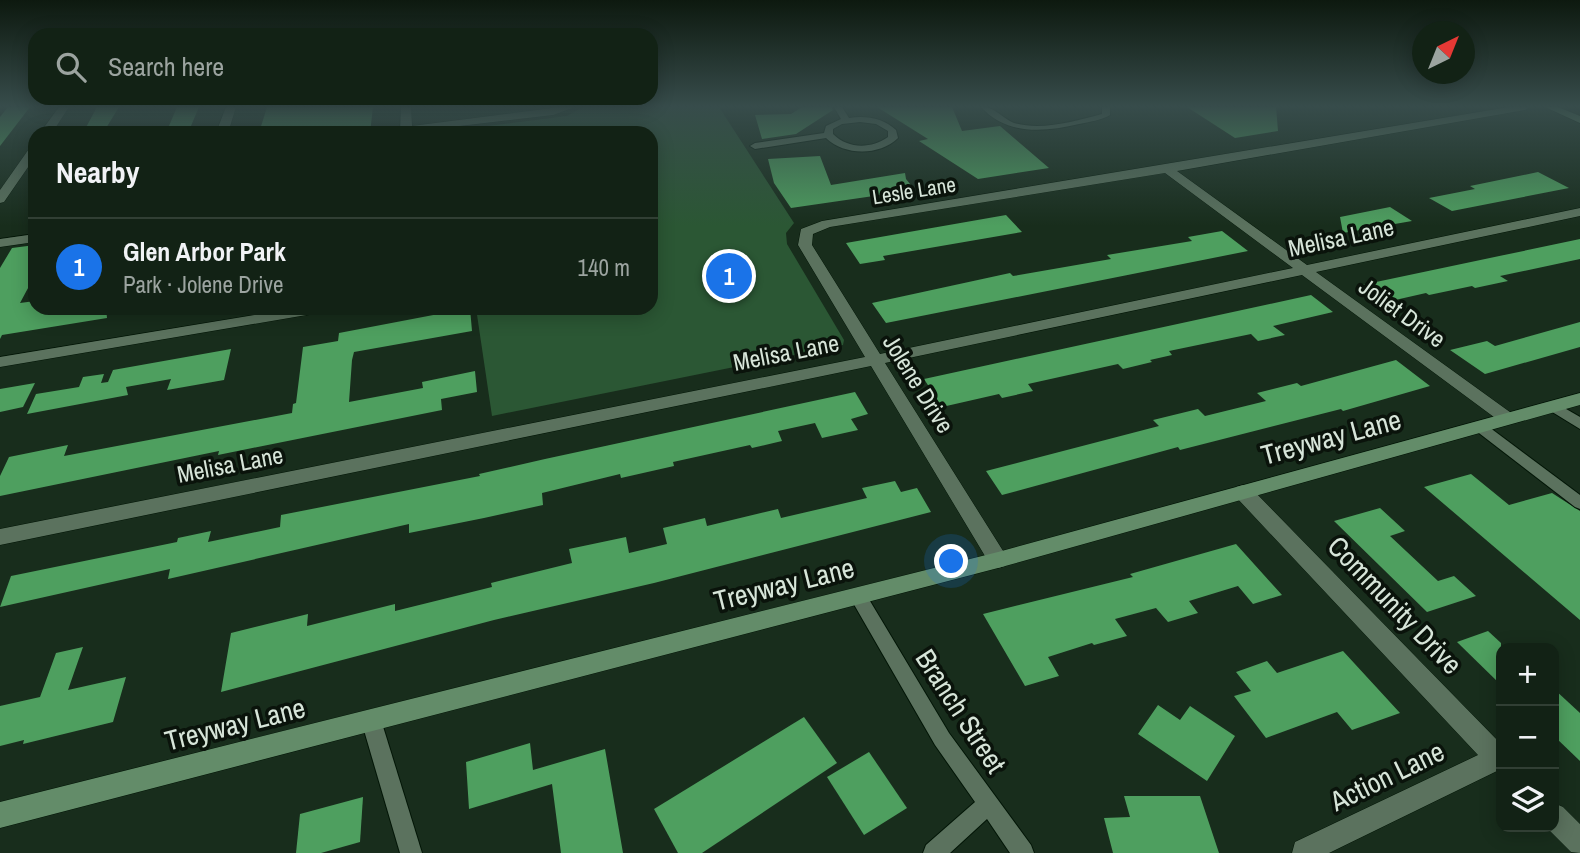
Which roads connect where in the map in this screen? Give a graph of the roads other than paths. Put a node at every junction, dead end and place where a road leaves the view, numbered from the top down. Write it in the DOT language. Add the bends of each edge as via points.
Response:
graph roads {
  1 [pos="850,147"];
  2 [pos="874,147"];
  3 [pos="1295,147"];
  4 [pos="28,158"];
  5 [pos="1167,169"];
  6 [pos="0,199"];
  7 [pos="1580,212"];
  8 [pos="806,232"];
  9 [pos="28,239"];
  10 [pos="0,243"];
  11 [pos="1307,271"];
  12 [pos="282,315"];
  13 [pos="874,360"];
  14 [pos="0,362"];
  15 [pos="1580,399"];
  16 [pos="1553,407"];
  17 [pos="1508,419"];
  18 [pos="1580,424"];
  19 [pos="1480,427"];
  20 [pos="1244,492"];
  21 [pos="1580,503"];
  22 [pos="0,537"];
  23 [pos="998,559"];
  24 [pos="858,596"];
  25 [pos="371,720"];
  26 [pos="1496,756"];
  27 [pos="1496,762"];
  28 [pos="988,804"];
  29 [pos="0,815"];
  30 [pos="1559,821"];
  31 [pos="1580,843"];
  32 [pos="1304,851"];
  33 [pos="411,853"];
  34 [pos="934,853"];
  35 [pos="1023,853"];
  1 -- 2 [label="lane"];
  3 -- 5 [label="street, Lesle Lane"];
  4 -- 6 [label="street"];
  5 -- 8 [label="street, Lesle Lane" via="827,224"];
  5 -- 11 [label="street, Joliet Drive"];
  7 -- 11 [label="street, Melisa Lane"];
  8 -- 13 [label="street, Jolene Drive" via="805,245"];
  9 -- 10 [label="street"];
  11 -- 13 [label="street, Melisa Lane"];
  11 -- 17 [label="street, Joliet Drive"];
  12 -- 14 [label="street"];
  13 -- 22 [label="street, Melisa Lane"];
  13 -- 23 [label="street, Jolene Drive"];
  15 -- 16 [label="street, Treyway Lane"];
  16 -- 17 [label="street, Treyway Lane"];
  16 -- 18 [label="lane"];
  17 -- 19 [label="street, Treyway Lane"];
  19 -- 20 [label="street, Treyway Lane"];
  19 -- 21 [label="lane"];
  20 -- 23 [label="street, Treyway Lane"];
  20 -- 26 [label="street, Community Drive"];
  23 -- 24 [label="street, Treyway Lane"];
  24 -- 25 [label="street, Treyway Lane"];
  24 -- 28 [label="lane, Branch Street" via="942,739"];
  25 -- 29 [label="street, Treyway Lane"];
  25 -- 33 [label="lane"];
  27 -- 32 [label="street, Action Lane"];
  28 -- 34 [label="lane"];
  28 -- 35 [label="lane, Branch Street"];
  30 -- 31 [label="street"];
}
